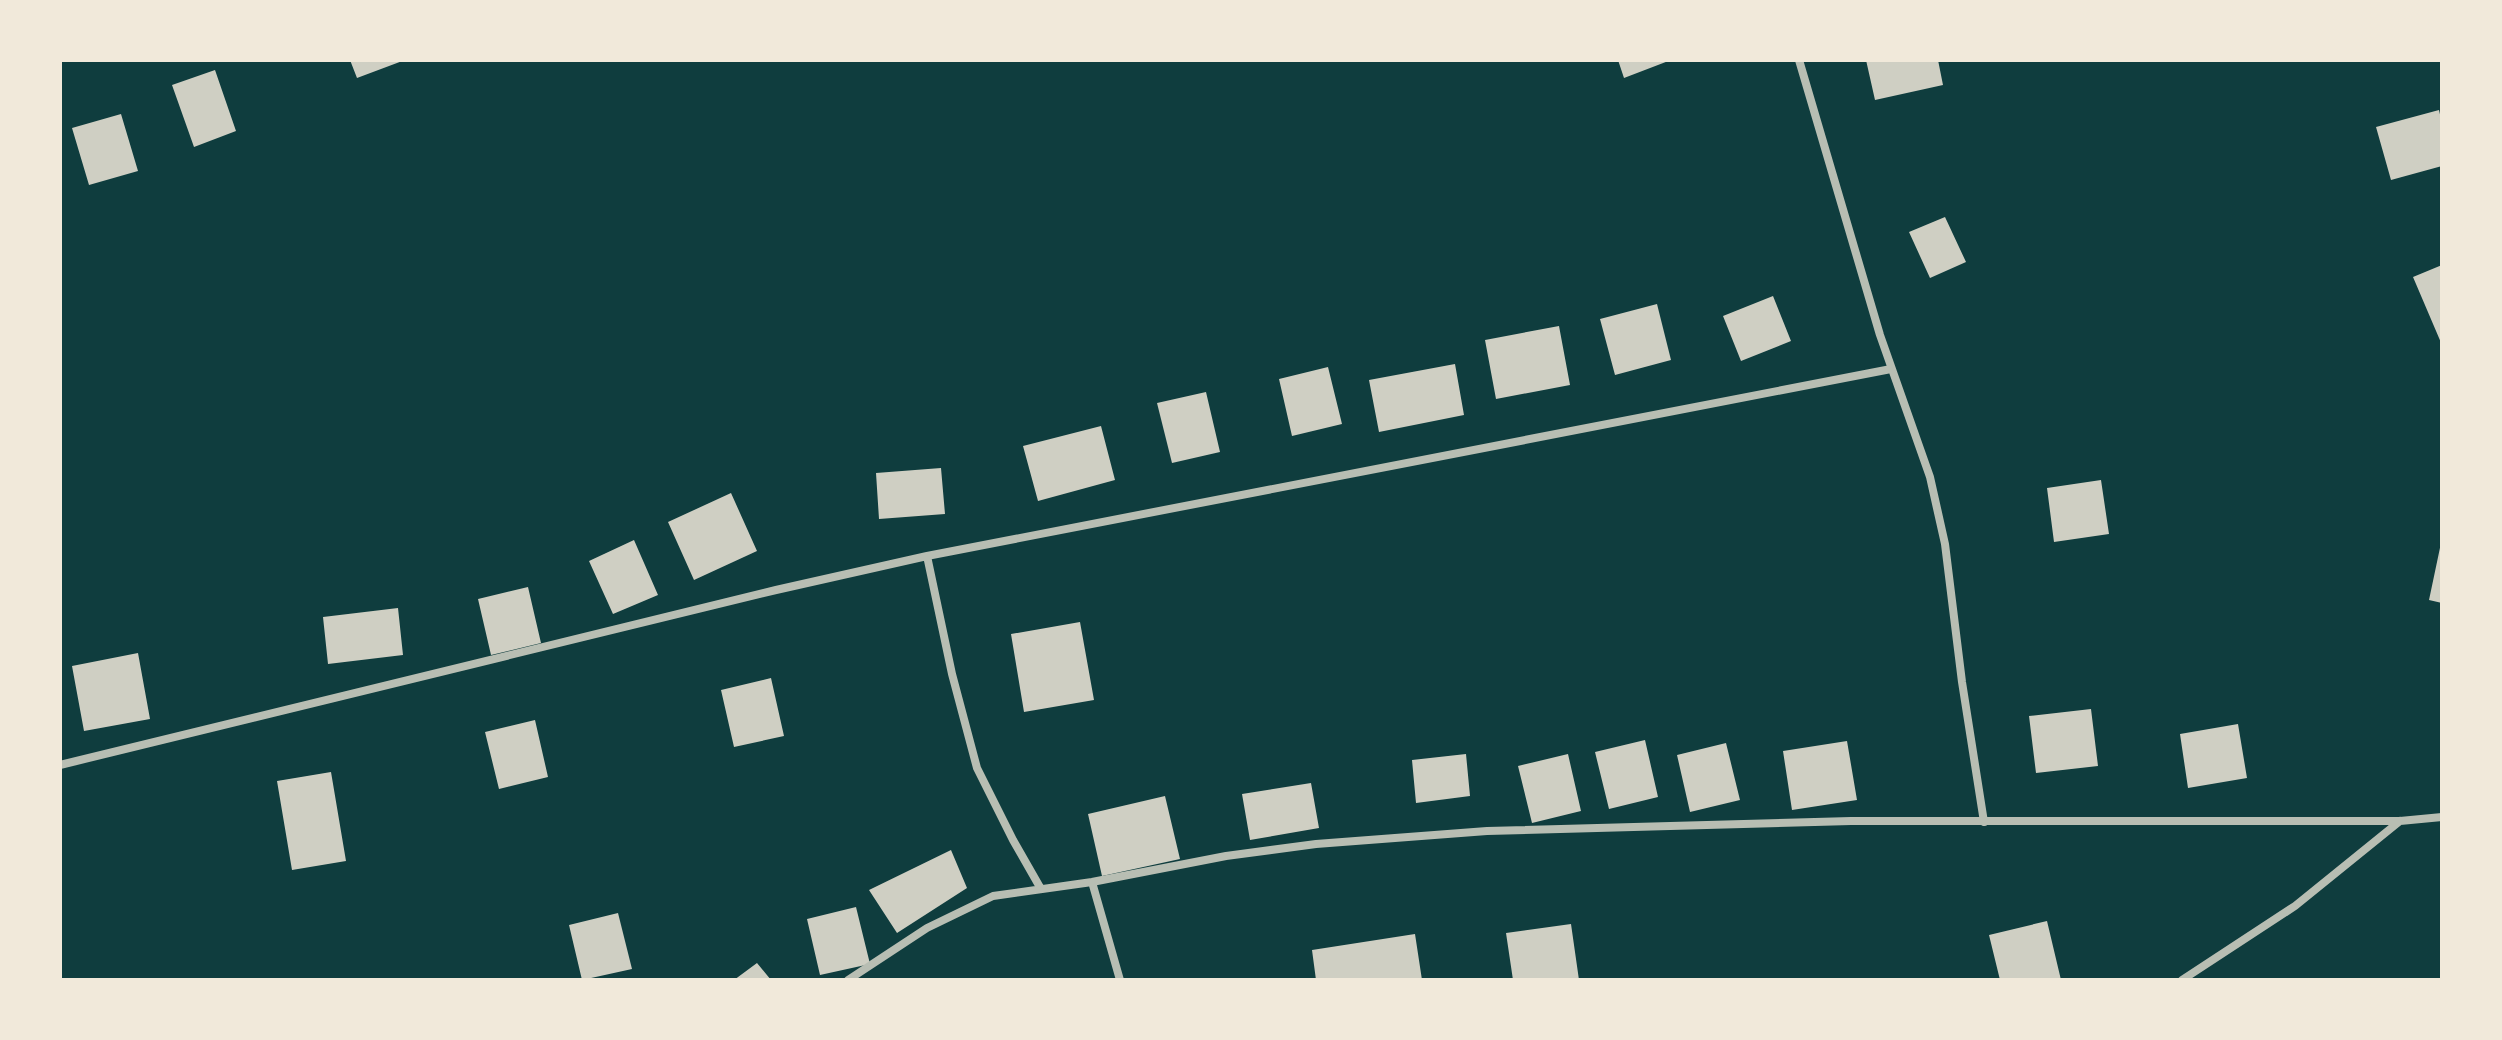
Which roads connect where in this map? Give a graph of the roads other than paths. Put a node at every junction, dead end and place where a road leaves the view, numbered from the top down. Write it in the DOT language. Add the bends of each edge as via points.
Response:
graph roads {
  1 [pos="1799,60"];
  2 [pos="1891,369"];
  3 [pos="927,556"];
  4 [pos="60,765"];
  5 [pos="2442,817"];
  6 [pos="2400,821"];
  7 [pos="1984,822"];
  8 [pos="1092,882"];
  9 [pos="1041,889"];
  10 [pos="848,980"];
  11 [pos="1120,980"];
  12 [pos="2182,980"];
  1 -- 2 [label="street"];
  2 -- 3 [label="street"];
  2 -- 7 [label="street" via="1930,477 1945,544"];
  3 -- 4 [label="street"];
  3 -- 9 [label="street" via="977,768"];
  5 -- 6 [label="street"];
  6 -- 7 [label="street"];
  6 -- 12 [label="street" via="2295,906"];
  7 -- 8 [label="street" via="1487,831 1316,844"];
  8 -- 9 [label="street"];
  8 -- 11 [label="street"];
  9 -- 10 [label="street" via="993,896 927,928"];
}
